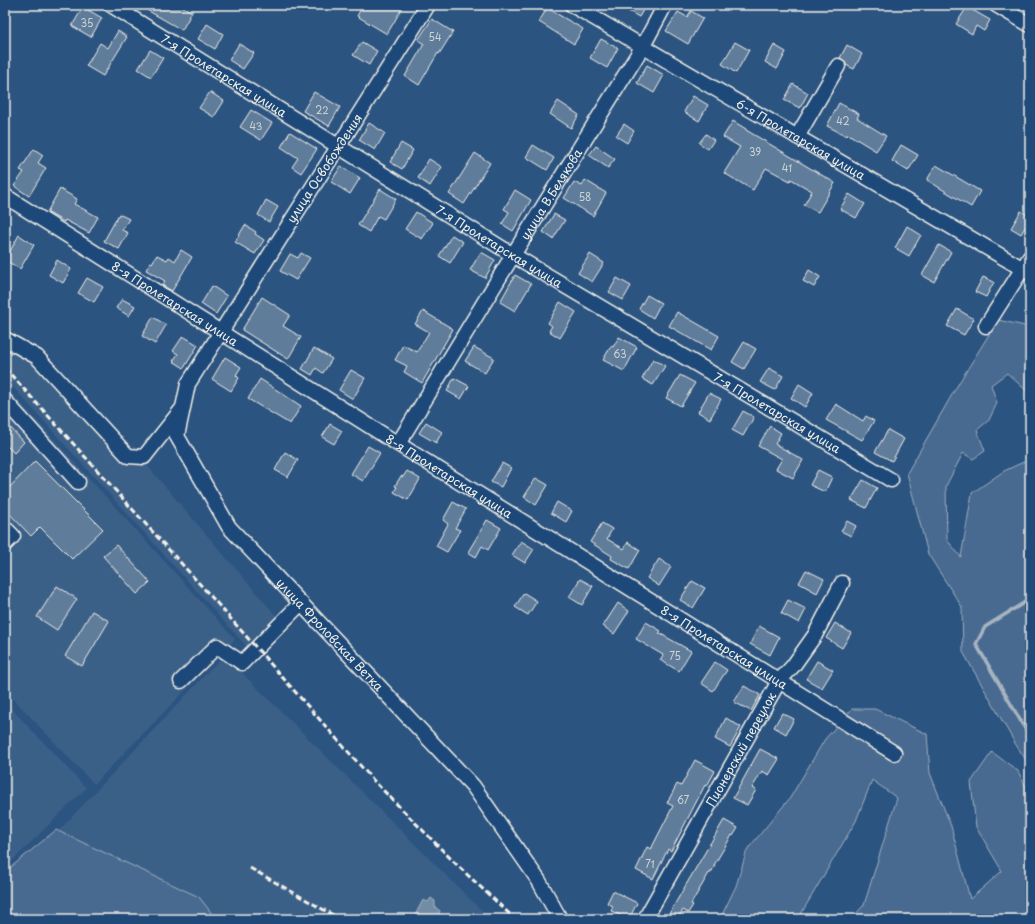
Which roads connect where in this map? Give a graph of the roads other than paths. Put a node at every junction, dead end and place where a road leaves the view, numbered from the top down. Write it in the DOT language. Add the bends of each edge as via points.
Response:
graph roads {
  1 [pos="112,5"];
  2 [pos="428,5"];
  3 [pos="572,5"];
  4 [pos="664,5"];
  5 [pos="996,5"];
  6 [pos="1030,25"];
  7 [pos="643,46"];
  8 [pos="838,66"];
  9 [pos="797,137"];
  10 [pos="338,145"];
  11 [pos="5,196"];
  12 [pos="513,255"];
  13 [pos="1028,266"];
  14 [pos="986,326"];
  15 [pos="220,331"];
  16 [pos="5,339"];
  17 [pos="5,401"];
  18 [pos="183,407"];
  19 [pos="398,444"];
  20 [pos="891,480"];
  21 [pos="78,482"];
  22 [pos="5,528"];
  23 [pos="5,544"];
  24 [pos="842,583"];
  25 [pos="301,603"];
  26 [pos="181,681"];
  27 [pos="779,681"];
  28 [pos="894,754"];
  29 [pos="560,919"];
  30 [pos="644,919"];
  1 -- 10 [label="street, 7-я Пролетарская улица"];
  2 -- 10 [label="street, улица Освобождения"];
  3 -- 7 [label="street, 6-я Пролетарская улица"];
  4 -- 7 [label="street, улица В.Белякова"];
  5 -- 6 [label="street"];
  7 -- 9 [label="street, 6-я Пролетарская улица"];
  7 -- 12 [label="street, улица В.Белякова"];
  8 -- 9 [label="street"];
  9 -- 13 [label="street, 6-я Пролетарская улица"];
  10 -- 12 [label="street, 7-я Пролетарская улица"];
  10 -- 15 [label="street, улица Освобождения"];
  11 -- 15 [label="street, 8-я Пролетарская улица"];
  12 -- 19 [label="street, улица В.Белякова"];
  12 -- 20 [label="street, 7-я Пролетарская улица"];
  13 -- 14 [label="street"];
  15 -- 18 [label="street, улица Фроловская Ветка" via="188,384"];
  15 -- 19 [label="street, 8-я Пролетарская улица"];
  16 -- 18 [label="street" via="37,357 128,456 144,457"];
  17 -- 21 [label="street"];
  18 -- 25 [label="street, улица Фроловская Ветка" via="177,436 230,527"];
  19 -- 27 [label="street, 8-я Пролетарская улица"];
  22 -- 23 [label="street" via="13,536"];
  24 -- 27 [label="street, Пионерский переулок" via="815,635"];
  25 -- 26 [label="street" via="242,663 217,646"];
  25 -- 29 [label="street, улица Фроловская Ветка" via="473,786 539,881"];
  27 -- 28 [label="street, 8-я Пролетарская улица"];
  27 -- 30 [label="street, Пионерский переулок"];
}
